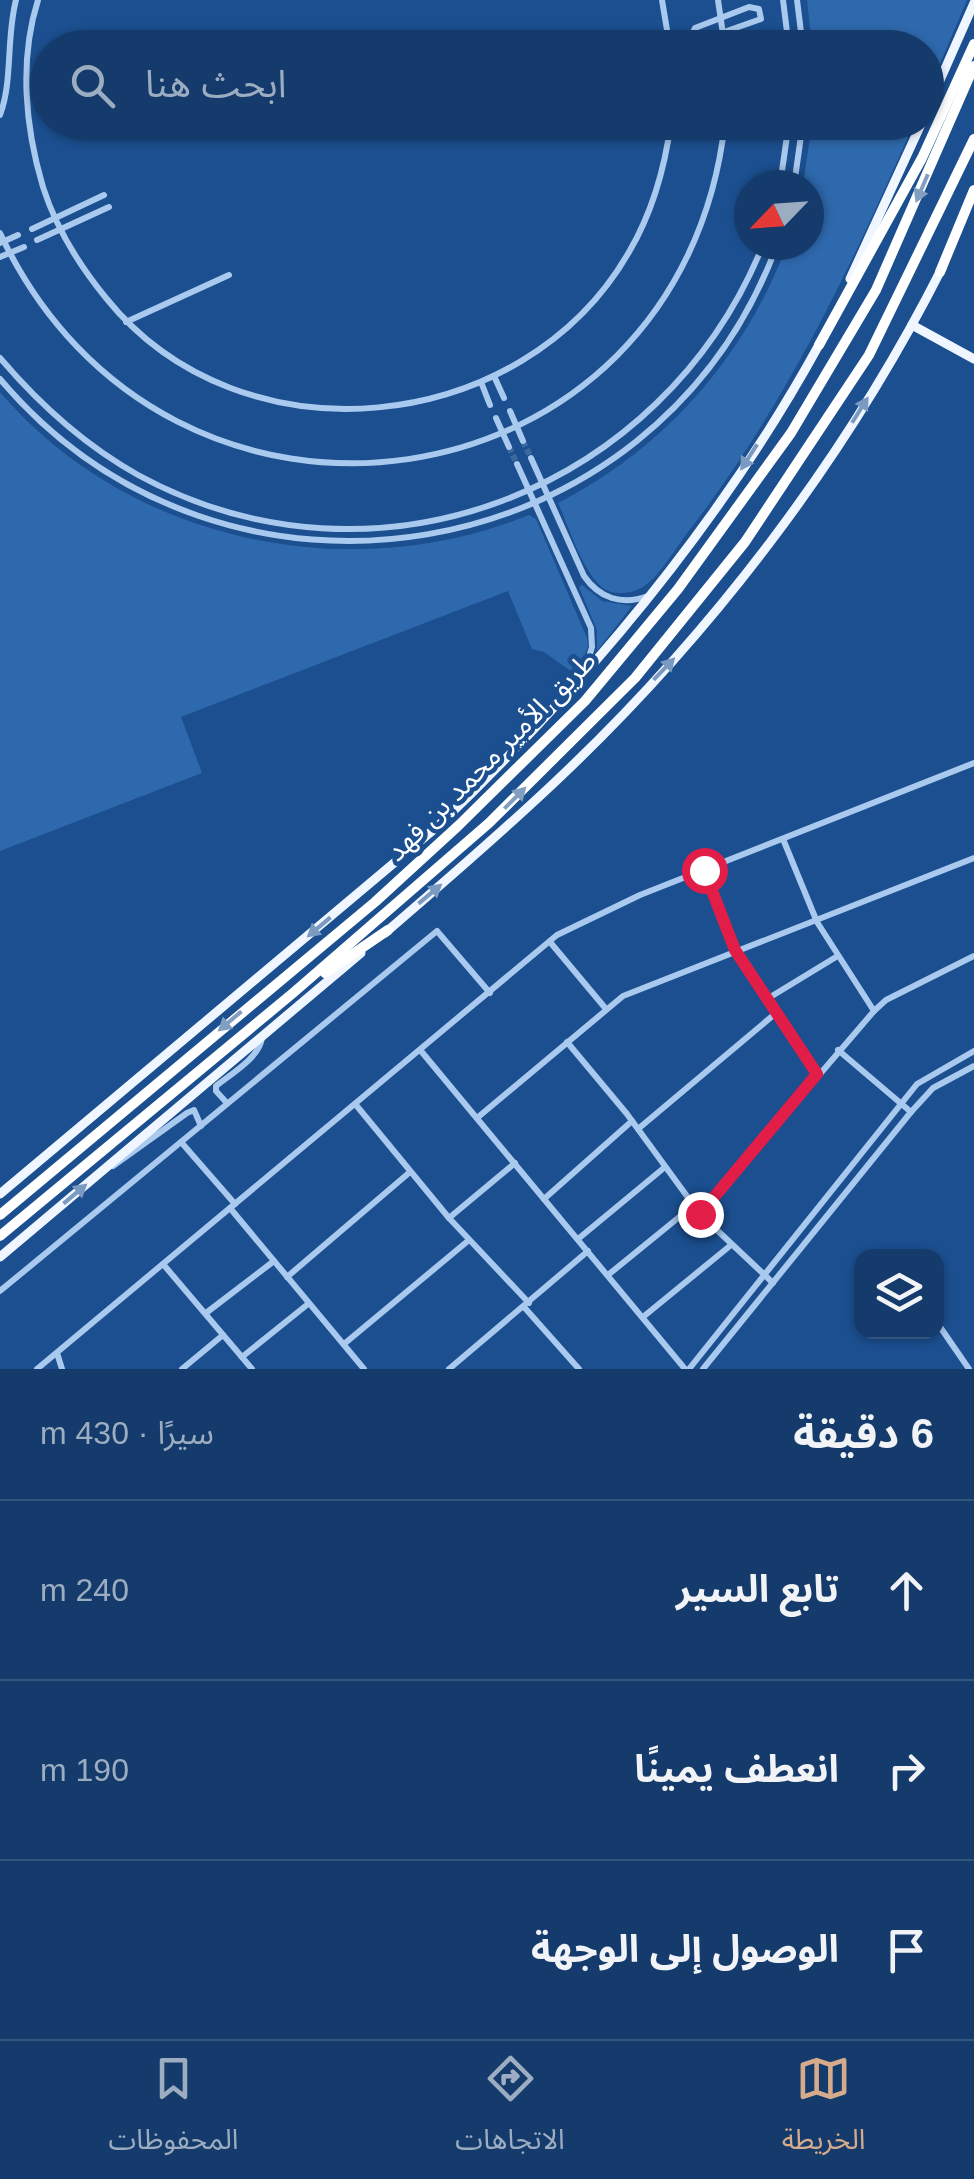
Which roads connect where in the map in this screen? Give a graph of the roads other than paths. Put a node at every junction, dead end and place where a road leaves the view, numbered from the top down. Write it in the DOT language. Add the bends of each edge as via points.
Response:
graph roads {
  1 [pos="16,0"];
  2 [pos="38,0"];
  3 [pos="662,0"];
  4 [pos="718,0"];
  5 [pos="783,0"];
  6 [pos="797,0"];
  7 [pos="974,2"];
  8 [pos="721,16"];
  9 [pos="32,30"];
  10 [pos="667,30"];
  11 [pos="694,30"];
  12 [pos="724,30"];
  13 [pos="730,30"];
  14 [pos="787,30"];
  15 [pos="801,30"];
  16 [pos="30,43"];
  17 [pos="974,44"];
  18 [pos="974,66"];
  19 [pos="944,71"];
  20 [pos="944,110"];
  21 [pos="0,115"];
  22 [pos="30,131"];
  23 [pos="944,135"];
  24 [pos="974,139"];
  25 [pos="31,140"];
  26 [pos="667,140"];
  27 [pos="722,140"];
  28 [pos="786,140"];
  29 [pos="800,140"];
  30 [pos="914,140"];
  31 [pos="930,140"];
  32 [pos="942,140"];
  33 [pos="782,170"];
  34 [pos="796,170"];
  35 [pos="974,190"];
  36 [pos="104,196"];
  37 [pos="974,204"];
  38 [pos="109,207"];
  39 [pos="55,218"];
  40 [pos="32,229"];
  41 [pos="61,229"];
  42 [pos="0,232"];
  43 [pos="18,235"];
  44 [pos="37,240"];
  45 [pos="2,242"];
  46 [pos="24,246"];
  47 [pos="9,252"];
  48 [pos="0,258"];
  49 [pos="755,260"];
  50 [pos="770,260"];
  51 [pos="940,272"];
  52 [pos="229,275"];
  53 [pos="126,322"];
  54 [pos="912,325"];
  55 [pos="819,345"];
  56 [pos="0,358"];
  57 [pos="974,359"];
  58 [pos="494,376"];
  59 [pos="0,379"];
  60 [pos="480,382"];
  61 [pos="504,398"];
  62 [pos="490,404"];
  63 [pos="510,412"];
  64 [pos="496,418"];
  65 [pos="516,426"];
  66 [pos="503,432"];
  67 [pos="523,441"];
  68 [pos="510,447"];
  69 [pos="530,458"];
  70 [pos="517,464"];
  71 [pos="543,484"];
  72 [pos="530,491"];
  73 [pos="548,496"];
  74 [pos="535,503"];
  75 [pos="650,595"];
  76 [pos="580,681"];
  77 [pos="974,763"];
  78 [pos="783,839"];
  79 [pos="974,858"];
  80 [pos="704,870"];
  81 [pos="815,918"];
  82 [pos="388,930"];
  83 [pos="550,942"];
  84 [pos="735,950"];
  85 [pos="974,956"];
  86 [pos="836,957"];
  87 [pos="306,981"];
  88 [pos="490,994"];
  89 [pos="767,999"];
  90 [pos="606,1010"];
  91 [pos="874,1011"];
  92 [pos="776,1013"];
  93 [pos="262,1037"];
  94 [pos="567,1042"];
  95 [pos="838,1050"];
  96 [pos="421,1051"];
  97 [pos="974,1052"];
  98 [pos="974,1066"];
  99 [pos="817,1074"];
  100 [pos="226,1102"];
  101 [pos="902,1104"];
  102 [pos="356,1105"];
  103 [pos="911,1112"];
  104 [pos="477,1118"];
  105 [pos="632,1121"];
  106 [pos="200,1126"];
  107 [pos="638,1129"];
  108 [pos="181,1142"];
  109 [pos="515,1163"];
  110 [pos="666,1167"];
  111 [pos="103,1171"];
  112 [pos="410,1172"];
  113 [pos="0,1194"];
  114 [pos="544,1199"];
  115 [pos="694,1205"];
  116 [pos="232,1206"];
  117 [pos="700,1214"];
  118 [pos="0,1215"];
  119 [pos="449,1218"];
  120 [pos="0,1236"];
  121 [pos="469,1240"];
  122 [pos="578,1240"];
  123 [pos="730,1245"];
  124 [pos="588,1251"];
  125 [pos="0,1257"];
  126 [pos="274,1261"];
  127 [pos="163,1264"];
  128 [pos="608,1275"];
  129 [pos="764,1276"];
  130 [pos="287,1278"];
  131 [pos="773,1283"];
  132 [pos="0,1292"];
  133 [pos="308,1304"];
  134 [pos="526,1305"];
  135 [pos="206,1313"];
  136 [pos="643,1317"];
  137 [pos="944,1333"];
  138 [pos="222,1336"];
  139 [pos="344,1344"];
  140 [pos="57,1353"];
  141 [pos="242,1357"];
  142 [pos="37,1369"];
  143 [pos="62,1369"];
  144 [pos="182,1369"];
  145 [pos="252,1369"];
  146 [pos="364,1369"];
  147 [pos="449,1369"];
  148 [pos="579,1369"];
  149 [pos="687,1369"];
  150 [pos="704,1369"];
  151 [pos="969,1369"];
  1 -- 21 [label="street"];
  2 -- 9 [label="street"];
  3 -- 10 [label="street"];
  4 -- 8 [label="street"];
  5 -- 14 [label="street"];
  6 -- 15 [label="street"];
  7 -- 19 [label="main road"];
  8 -- 11 [label="street"];
  8 -- 12 [label="street"];
  8 -- 13 [label="street" via="759,9 760,19"];
  16 -- 22 [label="street"];
  17 -- 20 [label="highway"];
  18 -- 23 [label="highway, طريق الأمير محمد بن فهد, one-way"];
  87 -- 24 [label="highway, طريق الأمير محمد بن فهد, one-way" via="489,824 635,678 745,542 868,355"];
  25 -- 39 [label="street"];
  26 -- 58 [label="street" via="651,204 621,265 550,341"];
  27 -- 65 [label="street" via="710,204 665,296 600,370"];
  28 -- 33 [label="street"];
  29 -- 34 [label="street"];
  30 -- 55 [label="main road"];
  31 -- 55 [label="highway"];
  32 -- 118 [label="highway, طريق الأمير محمد بن فهد, one-way" via="876,290 790,433 678,589 585,701 375,902"];
  35 -- 51 [label="highway"];
  36 -- 39 [label="street"];
  37 -- 51 [label="main road"];
  38 -- 41 [label="street"];
  39 -- 40 [label="street"];
  39 -- 41 [label="street"];
  41 -- 44 [label="street"];
  41 -- 53 [label="street"];
  42 -- 45 [label="street"];
  43 -- 45 [label="street"];
  45 -- 47 [label="street"];
  46 -- 47 [label="street"];
  47 -- 48 [label="street"];
  47 -- 66 [label="street" via="46,314 89,362 148,407 220,442 292,460 375,464 444,453"];
  49 -- 71 [label="street" via="730,312 672,389 603,449"];
  50 -- 73 [label="street" via="742,320 682,398 611,460"];
  51 -- 54 [label="main road"];
  52 -- 53 [label="street"];
  53 -- 60 [label="street" via="206,379 294,407 392,407"];
  54 -- 57 [label="main road"];
  82 -- 54 [label="main road, one-way" via="558,779 680,652 823,469"];
  55 -- 75 [label="main road, one-way" via="744,466"];
  56 -- 72 [label="street" via="46,408 114,460 239,515 379,528 460,515"];
  58 -- 60 [label="street"];
  58 -- 61 [label="street"];
  59 -- 74 [label="street" via="58,438 107,472 174,507 235,528 306,540 380,542 463,528"];
  60 -- 62 [label="street"];
  63 -- 65 [label="street"];
  64 -- 66 [label="street"];
  65 -- 66 [label="street"];
  65 -- 67 [label="street"];
  66 -- 68 [label="street"];
  69 -- 71 [label="street"];
  70 -- 72 [label="street"];
  71 -- 72 [label="street"];
  71 -- 73 [label="street"];
  72 -- 74 [label="street"];
  73 -- 74 [label="street"];
  73 -- 75 [label="street" via="593,589 622,600"];
  74 -- 76 [label="street" via="590,628 592,648"];
  75 -- 76 [label="main road"];
  76 -- 113 [label="main road, one-way" via="438,826"];
  77 -- 78 [label="street"];
  78 -- 80 [label="street"];
  78 -- 81 [label="street"];
  79 -- 81 [label="street"];
  80 -- 83 [label="street" via="602,912"];
  80 -- 84 [label="street"];
  81 -- 84 [label="street"];
  81 -- 86 [label="street"];
  82 -- 87 [label="highway"];
  82 -- 93 [label="main road"];
  83 -- 88 [label="street"];
  83 -- 90 [label="street"];
  84 -- 89 [label="street"];
  84 -- 90 [label="street" via="623,996"];
  85 -- 91 [label="street"];
  86 -- 89 [label="street"];
  86 -- 91 [label="street"];
  87 -- 120 [label="highway, طريق الأمير محمد بن فهد"];
  88 -- 96 [label="street"];
  88 -- 100 [label="street" via="438,931"];
  89 -- 92 [label="street"];
  90 -- 94 [label="street"];
  91 -- 95 [label="street"];
  92 -- 99 [label="street"];
  92 -- 107 [label="street"];
  93 -- 100 [label="street" via="261,1047 216,1086"];
  93 -- 111 [label="main road"];
  94 -- 104 [label="street"];
  94 -- 105 [label="street"];
  95 -- 99 [label="street"];
  95 -- 101 [label="street"];
  96 -- 102 [label="street"];
  96 -- 104 [label="street"];
  97 -- 101 [label="street" via="917,1084"];
  98 -- 103 [label="street" via="933,1088"];
  99 -- 117 [label="street"];
  100 -- 106 [label="street"];
  101 -- 103 [label="street"];
  101 -- 129 [label="street"];
  102 -- 112 [label="street"];
  102 -- 116 [label="street"];
  103 -- 131 [label="street"];
  104 -- 109 [label="street"];
  105 -- 107 [label="street"];
  105 -- 114 [label="street"];
  106 -- 108 [label="street"];
  106 -- 111 [label="street" via="194,1110 187,1113"];
  107 -- 110 [label="street"];
  108 -- 116 [label="street"];
  108 -- 132 [label="street"];
  109 -- 114 [label="street"];
  109 -- 119 [label="street"];
  110 -- 115 [label="street"];
  110 -- 122 [label="street"];
  125 -- 111 [label="main road, one-way"];
  112 -- 119 [label="street"];
  112 -- 130 [label="street"];
  114 -- 122 [label="street"];
  115 -- 117 [label="street"];
  115 -- 128 [label="street"];
  116 -- 126 [label="street"];
  116 -- 127 [label="street"];
  117 -- 123 [label="street"];
  119 -- 121 [label="street"];
  121 -- 134 [label="street"];
  121 -- 139 [label="street"];
  122 -- 124 [label="street"];
  123 -- 129 [label="street"];
  123 -- 136 [label="street"];
  124 -- 128 [label="street"];
  124 -- 134 [label="street"];
  126 -- 130 [label="street"];
  126 -- 135 [label="street"];
  127 -- 135 [label="street"];
  127 -- 140 [label="street"];
  128 -- 136 [label="street"];
  129 -- 131 [label="street"];
  129 -- 149 [label="street"];
  130 -- 133 [label="street"];
  131 -- 150 [label="street"];
  133 -- 139 [label="street"];
  133 -- 141 [label="street"];
  134 -- 147 [label="street"];
  134 -- 148 [label="street"];
  135 -- 138 [label="street"];
  136 -- 149 [label="street"];
  137 -- 151 [label="street"];
  138 -- 141 [label="street"];
  138 -- 144 [label="street"];
  139 -- 146 [label="street"];
  140 -- 142 [label="street"];
  140 -- 143 [label="street"];
  141 -- 145 [label="street"];
}
